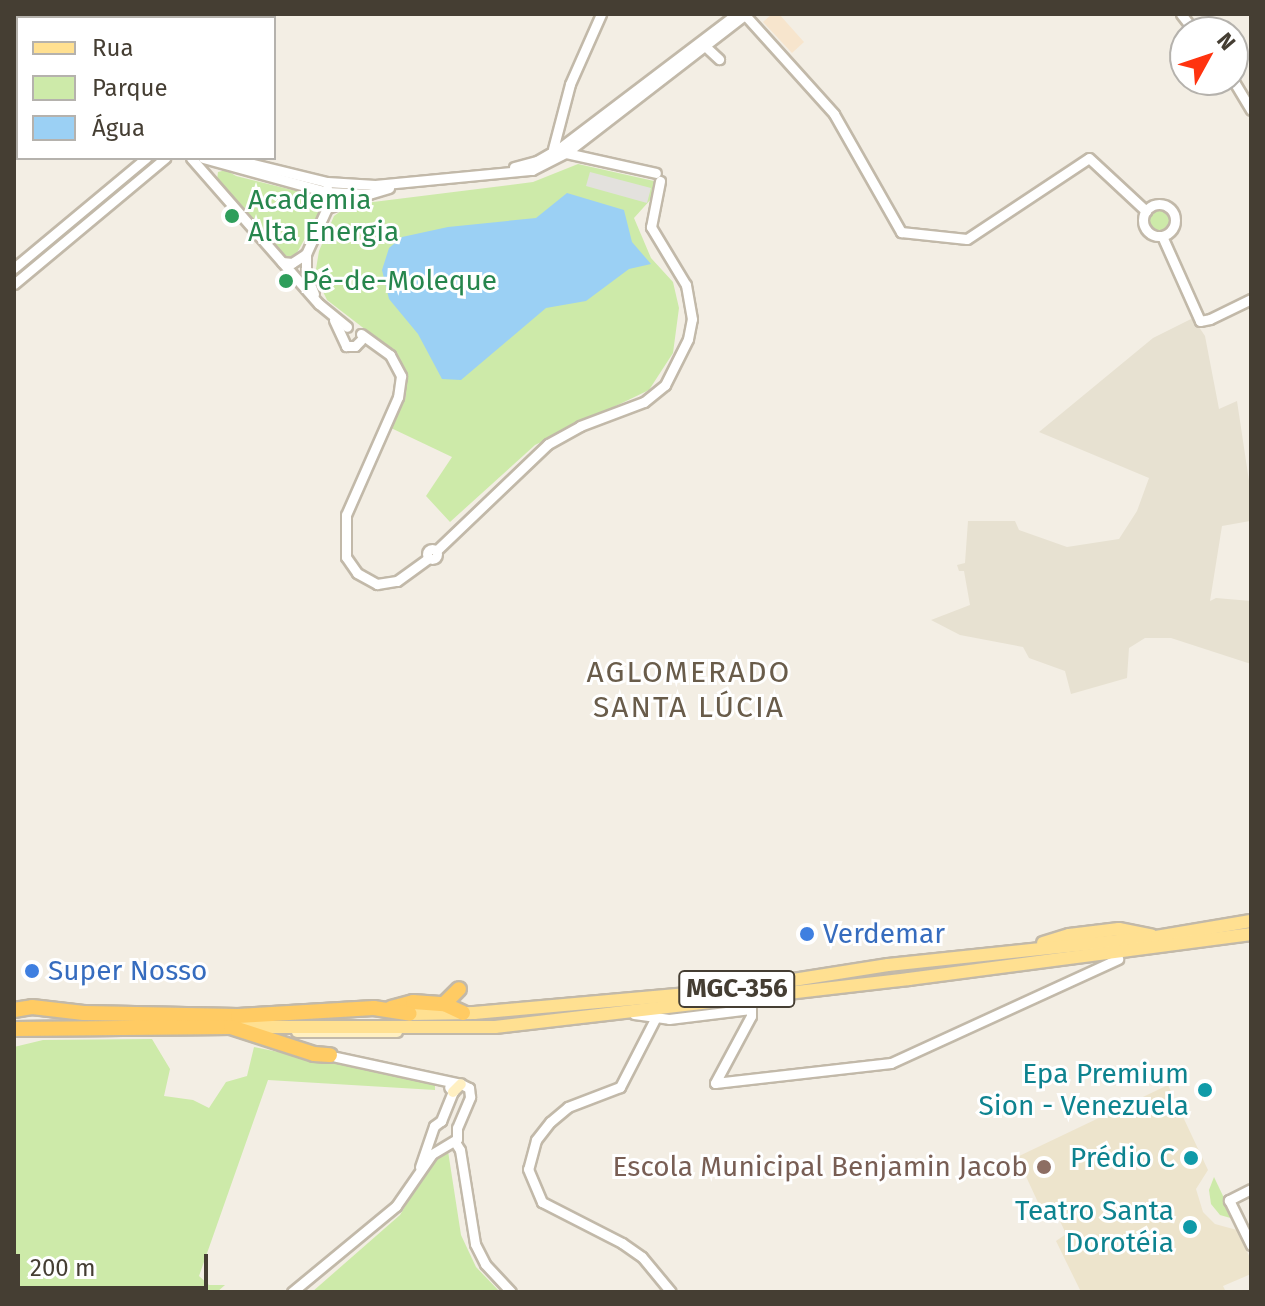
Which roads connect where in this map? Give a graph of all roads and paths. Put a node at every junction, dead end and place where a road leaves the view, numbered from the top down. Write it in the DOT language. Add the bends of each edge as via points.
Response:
graph roads {
  1 [pos="601,14"];
  2 [pos="745,14"];
  3 [pos="735,19"];
  4 [pos="713,32"];
  5 [pos="706,47"];
  6 [pos="719,59"];
  7 [pos="560,135"];
  8 [pos="576,140"];
  9 [pos="564,150"];
  10 [pos="550,158"];
  11 [pos="590,158"];
  12 [pos="144,160"];
  13 [pos="163,160"];
  14 [pos="193,160"];
  15 [pos="207,160"];
  16 [pos="231,160"];
  17 [pos="236,160"];
  18 [pos="220,166"];
  19 [pos="212,183"];
  20 [pos="402,184"];
  21 [pos="327,187"];
  22 [pos="369,194"];
  23 [pos="327,208"];
  24 [pos="1146,211"];
  25 [pos="1162,236"];
  26 [pos="306,254"];
  27 [pos="282,262"];
  28 [pos="14,268"];
  29 [pos="14,284"];
  30 [pos="1251,299"];
  31 [pos="319,304"];
  32 [pos="345,330"];
  33 [pos="361,337"];
  34 [pos="1251,921"];
  35 [pos="1251,934"];
  36 [pos="1160,941"];
  37 [pos="974,944"];
  38 [pos="1123,945"];
  39 [pos="1066,952"];
  40 [pos="984,956"];
  41 [pos="1065,982"];
  42 [pos="459,989"];
  43 [pos="751,1003"];
  44 [pos="444,1004"];
  45 [pos="14,1010"];
  46 [pos="84,1013"];
  47 [pos="463,1013"];
  48 [pos="628,1013"];
  49 [pos="410,1014"];
  50 [pos="335,1015"];
  51 [pos="650,1019"];
  52 [pos="14,1021"];
  53 [pos="384,1021"];
  54 [pos="234,1022"];
  55 [pos="14,1029"];
  56 [pos="321,1030"];
  57 [pos="338,1034"];
  58 [pos="333,1056"];
  59 [pos="457,1088"];
  60 [pos="441,1121"];
  61 [pos="457,1128"];
  62 [pos="432,1134"];
  63 [pos="455,1142"];
  64 [pos="443,1146"];
  65 [pos="420,1172"];
  66 [pos="1251,1189"];
  67 [pos="1251,1245"];
  68 [pos="292,1292"];
  69 [pos="511,1292"];
  70 [pos="671,1292"];
  1 -- 7 [label="street" via="570,84"];
  2 -- 3 [label="street"];
  2 -- 24 [label="street" via="834,114 901,232 967,239 1089,158"];
  3 -- 4 [label="street"];
  3 -- 5 [label="street"];
  4 -- 5 [label="street"];
  4 -- 8 [label="street"];
  5 -- 6 [label="street"];
  5 -- 8 [label="street"];
  7 -- 8 [label="street"];
  7 -- 9 [label="street"];
  7 -- 10 [label="street"];
  8 -- 9 [label="street"];
  8 -- 11 [label="street"];
  9 -- 10 [label="street"];
  9 -- 11 [label="street"];
  10 -- 20 [label="street" via="532,170"];
  11 -- 33 [label="street" via="641,171 656,181 651,227 682,277 691,331 665,385 644,402 548,444 411,573 391,583 371,582 346,557 346,515 400,385 394,360"];
  12 -- 28 [label="street"];
  13 -- 29 [label="street"];
  14 -- 19 [label="street"];
  15 -- 18 [label="street"];
  16 -- 18 [label="street"];
  17 -- 21 [label="street"];
  18 -- 19 [label="street" via="211,173"];
  18 -- 21 [label="street"];
  19 -- 27 [label="street"];
  20 -- 21 [label="street"];
  20 -- 22 [label="street"];
  21 -- 22 [label="street"];
  21 -- 23 [label="street"];
  22 -- 23 [label="street"];
  23 -- 26 [label="street"];
  24 -- 25 [label="street" via="1147,231"];
  24 -- 25 [label="street" via="1159,204 1173,212 1175,225"];
  25 -- 30 [label="street" via="1200,321"];
  26 -- 27 [label="street" via="292,263"];
  26 -- 31 [label="street" via="306,274"];
  27 -- 31 [label="street"];
  31 -- 32 [label="street"];
  32 -- 33 [label="street" via="357,328"];
  32 -- 33 [label="street" via="346,346 355,346"];
  34 -- 36 [label="main road"];
  35 -- 36 [label="main road"];
  36 -- 38 [label="main road"];
  36 -- 38 [label="main road" via="1140,957"];
  37 -- 40 [label="main road"];
  38 -- 39 [label="main road"];
  38 -- 39 [label="main road"];
  38 -- 41 [label="street"];
  39 -- 40 [label="main road, MGC-356"];
  39 -- 41 [label="street" via="1071,976"];
  39 -- 43 [label="main road, MGC-356" via="1043,961"];
  40 -- 47 [label="main road, MGC-356" via="730,990"];
  41 -- 43 [label="street" via="891,1063 715,1083 751,1016"];
  42 -- 44 [label="highway"];
  43 -- 48 [label="main road, MGC-356"];
  43 -- 51 [label="street"];
  44 -- 47 [label="highway"];
  44 -- 53 [label="highway" via="406,1003"];
  45 -- 46 [label="highway"];
  46 -- 52 [label="highway, MGC-356"];
  46 -- 54 [label="highway, MGC-356"];
  47 -- 49 [label="main road, MGC-356"];
  48 -- 51 [label="street"];
  48 -- 53 [label="main road, MGC-356" via="495,1027 419,1029"];
  49 -- 53 [label="highway, MGC-356"];
  50 -- 53 [label="main road, MGC-356"];
  50 -- 54 [label="main road, MGC-356"];
  50 -- 56 [label="main road"];
  51 -- 70 [label="street" via="620,1087 568,1107 550,1122 530,1156 530,1178 542,1202 622,1243 642,1257"];
  53 -- 54 [label="highway, MGC-356"];
  53 -- 56 [label="main road, MGC-356"];
  53 -- 57 [label="main road, MGC-356"];
  54 -- 55 [label="highway, MGC-356"];
  54 -- 56 [label="main road, MGC-356"];
  54 -- 58 [label="highway" via="314,1054"];
  56 -- 57 [label="main road, MGC-356"];
  56 -- 58 [label="main road"];
  57 -- 58 [label="main road"];
  58 -- 59 [label="street"];
  59 -- 60 [label="street"];
  59 -- 61 [label="street" via="470,1094"];
  60 -- 61 [label="street"];
  60 -- 62 [label="street"];
  61 -- 63 [label="street"];
  62 -- 64 [label="street"];
  62 -- 65 [label="street"];
  63 -- 64 [label="street"];
  63 -- 69 [label="street" via="475,1244"];
  64 -- 65 [label="street"];
  65 -- 68 [label="street" via="396,1206"];
  66 -- 67 [label="street" via="1229,1200"];
}
